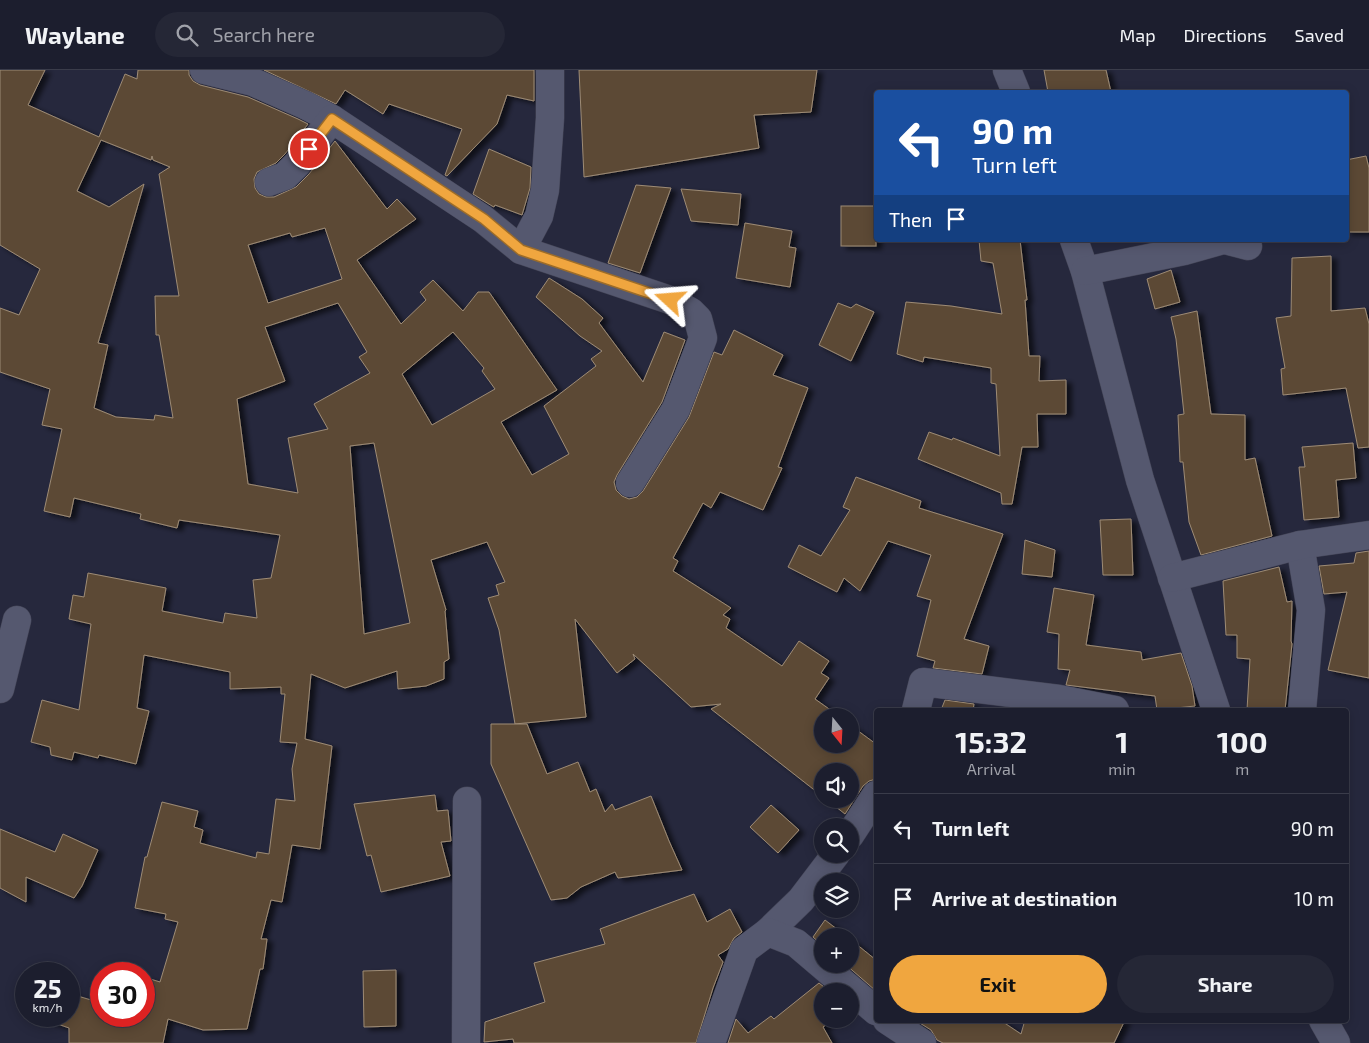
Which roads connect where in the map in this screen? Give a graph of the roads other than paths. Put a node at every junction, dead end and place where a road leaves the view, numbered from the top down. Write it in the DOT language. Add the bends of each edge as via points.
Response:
graph roads {
  1 [pos="204,70"];
  2 [pos="550,70"];
  3 [pos="1007,70"];
  4 [pos="1015,90"];
  5 [pos="332,119"];
  6 [pos="270,182"];
  7 [pos="1075,242"];
  8 [pos="1232,242"];
  9 [pos="521,250"];
  10 [pos="1085,271"];
  11 [pos="630,483"];
  12 [pos="1369,535"];
  13 [pos="1300,545"];
  14 [pos="1172,578"];
  15 [pos="17,620"];
  16 [pos="0,689"];
  17 [pos="916,708"];
  18 [pos="1105,708"];
  19 [pos="1215,708"];
  20 [pos="1302,708"];
  21 [pos="874,798"];
  22 [pos="467,802"];
  23 [pos="859,821"];
  24 [pos="829,863"];
  25 [pos="768,932"];
  26 [pos="874,1009"];
  27 [pos="892,1023"];
  28 [pos="1325,1023"];
  29 [pos="466,1043"];
  30 [pos="711,1043"];
  31 [pos="922,1043"];
  32 [pos="1336,1043"];
  1 -- 5 [label="street" via="253,82"];
  2 -- 9 [label="street" via="545,190 539,216"];
  3 -- 4 [label="street"];
  5 -- 6 [label="street" via="297,164 284,176"];
  5 -- 9 [label="street" via="484,219"];
  7 -- 10 [label="street"];
  8 -- 10 [label="street"];
  9 -- 11 [label="street" via="670,300 698,319 703,338 676,409"];
  10 -- 14 [label="street" via="1140,480"];
  12 -- 13 [label="street"];
  13 -- 14 [label="street"];
  13 -- 20 [label="street" via="1311,610"];
  14 -- 19 [label="street"];
  15 -- 16 [label="street"];
  17 -- 18 [label="street" via="923,682 1060,699"];
  21 -- 23 [label="street"];
  22 -- 29 [label="street"];
  24 -- 25 [label="street" via="801,900"];
  25 -- 26 [label="street" via="796,943"];
  25 -- 30 [label="street" via="744,950"];
  27 -- 31 [label="street"];
  28 -- 32 [label="street"];
}
